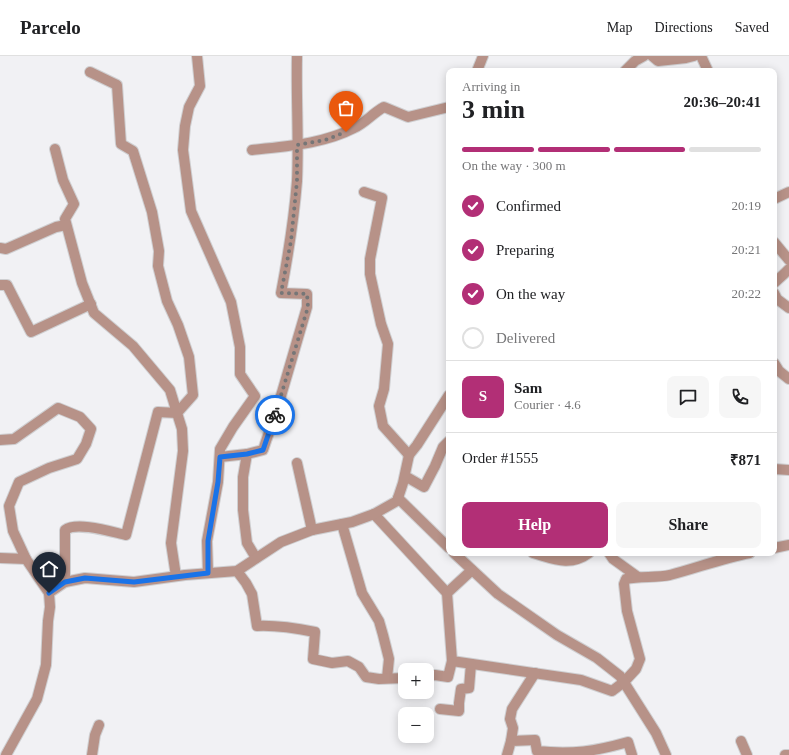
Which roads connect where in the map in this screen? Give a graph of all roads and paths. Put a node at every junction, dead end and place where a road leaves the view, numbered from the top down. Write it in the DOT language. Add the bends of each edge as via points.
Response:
graph roads {
  1 [pos="197,56"];
  2 [pos="297,56"];
  3 [pos="483,56"];
  4 [pos="644,56"];
  5 [pos="652,56"];
  6 [pos="694,56"];
  7 [pos="701,56"];
  8 [pos="478,68"];
  9 [pos="628,68"];
  10 [pos="707,68"];
  11 [pos="90,72"];
  12 [pos="446,108"];
  13 [pos="297,145"];
  14 [pos="55,149"];
  15 [pos="252,150"];
  16 [pos="364,192"];
  17 [pos="789,192"];
  18 [pos="777,198"];
  19 [pos="66,225"];
  20 [pos="777,246"];
  21 [pos="0,248"];
  22 [pos="789,260"];
  23 [pos="789,269"];
  24 [pos="777,280"];
  25 [pos="0,285"];
  26 [pos="777,299"];
  27 [pos="91,304"];
  28 [pos="789,308"];
  29 [pos="777,368"];
  30 [pos="789,379"];
  31 [pos="446,400"];
  32 [pos="177,413"];
  33 [pos="0,440"];
  34 [pos="446,448"];
  35 [pos="247,454"];
  36 [pos="409,455"];
  37 [pos="220,457"];
  38 [pos="297,463"];
  39 [pos="777,469"];
  40 [pos="789,470"];
  41 [pos="405,476"];
  42 [pos="398,498"];
  43 [pos="374,514"];
  44 [pos="342,524"];
  45 [pos="312,530"];
  46 [pos="446,545"];
  47 [pos="789,545"];
  48 [pos="777,547"];
  49 [pos="457,556"];
  50 [pos="545,556"];
  51 [pos="585,556"];
  52 [pos="611,556"];
  53 [pos="734,556"];
  54 [pos="0,558"];
  55 [pos="256,558"];
  56 [pos="26,559"];
  57 [pos="472,570"];
  58 [pos="237,571"];
  59 [pos="208,573"];
  60 [pos="176,576"];
  61 [pos="638,577"];
  62 [pos="65,582"];
  63 [pos="49,593"];
  64 [pos="447,593"];
  65 [pos="452,661"];
  66 [pos="471,664"];
  67 [pos="535,674"];
  68 [pos="434,676"];
  69 [pos="387,678"];
  70 [pos="398,678"];
  71 [pos="624,682"];
  72 [pos="440,709"];
  73 [pos="99,725"];
  74 [pos="511,741"];
  75 [pos="741,741"];
  76 [pos="6,755"];
  77 [pos="92,755"];
  78 [pos="507,755"];
  79 [pos="632,755"];
  80 [pos="666,755"];
  81 [pos="747,755"];
  82 [pos="784,755"];
  83 [pos="789,755"];
  1 -- 37 [label="street" via="200,86 189,107 183,150 192,211 230,302 240,347 240,374 255,396 220,449"];
  2 -- 13 [label="street"];
  3 -- 8 [label="street"];
  4 -- 9 [label="street"];
  5 -- 6 [label="street" via="658,61"];
  7 -- 10 [label="street"];
  11 -- 32 [label="street" via="117,85 121,144 133,151 152,212 159,252 158,266 167,301 189,357 193,395"];
  12 -- 13 [label="street" via="408,117 384,107 356,128 325,140"];
  13 -- 15 [label="street"];
  13 -- 35 [label="street" via="297,181 291,241 281,293 307,294 308,307 263,450"];
  14 -- 19 [label="street" via="63,180 74,204 65,219"];
  16 -- 36 [label="street" via="382,198 370,259 370,274 388,344 384,389 379,406 383,426"];
  17 -- 18 [label="street"];
  19 -- 21 [label="street" via="6,250"];
  19 -- 27 [label="street" via="82,283"];
  20 -- 22 [label="street"];
  23 -- 24 [label="street"];
  25 -- 27 [label="street" via="7,285 31,332"];
  26 -- 28 [label="street"];
  27 -- 32 [label="street" via="94,313 133,346 170,390"];
  29 -- 30 [label="street"];
  31 -- 36 [label="street"];
  32 -- 60 [label="street" via="182,429 182,451 171,543"];
  32 -- 62 [label="street" via="158,412 126,535 75,526 65,530"];
  33 -- 56 [label="street" via="14,439 58,408 80,417 91,429 77,459 19,482 9,506 13,531"];
  34 -- 41 [label="street" via="424,487"];
  35 -- 37 [label="street"];
  35 -- 55 [label="street" via="243,477 243,510 247,543"];
  36 -- 41 [label="street"];
  37 -- 59 [label="street" via="208,541"];
  38 -- 45 [label="street"];
  39 -- 40 [label="street"];
  41 -- 42 [label="street"];
  42 -- 43 [label="street"];
  42 -- 46 [label="street"];
  43 -- 44 [label="street"];
  43 -- 64 [label="street"];
  44 -- 45 [label="street"];
  44 -- 69 [label="street" via="362,593 379,621 384,635 389,659"];
  45 -- 55 [label="street" via="281,542"];
  47 -- 48 [label="street"];
  49 -- 57 [label="street"];
  50 -- 51 [label="street" via="569,562"];
  52 -- 61 [label="street"];
  53 -- 61 [label="street" via="668,575"];
  54 -- 56 [label="street"];
  55 -- 58 [label="street"];
  56 -- 63 [label="street"];
  57 -- 64 [label="street"];
  57 -- 71 [label="street" via="498,594 597,658"];
  58 -- 59 [label="street"];
  58 -- 69 [label="street" via="252,594 257,626 288,626 315,632 313,659 332,663 348,661 360,667 366,677"];
  59 -- 60 [label="street"];
  60 -- 62 [label="street" via="134,582 85,578"];
  61 -- 71 [label="street" via="626,580 624,584 627,611 640,658 636,669"];
  62 -- 63 [label="street"];
  63 -- 76 [label="street" via="46,665 37,699"];
  64 -- 65 [label="street"];
  65 -- 66 [label="street"];
  65 -- 68 [label="street" via="448,677"];
  66 -- 67 [label="street"];
  66 -- 72 [label="street" via="469,688 461,689 459,711"];
  67 -- 71 [label="street" via="580,680 612,691"];
  67 -- 74 [label="street" via="512,709"];
  69 -- 70 [label="street"];
  71 -- 80 [label="street"];
  73 -- 77 [label="street"];
  74 -- 78 [label="street"];
  74 -- 79 [label="street" via="535,740 537,751 575,754 628,742"];
  75 -- 81 [label="street"];
  82 -- 83 [label="street"];
}
